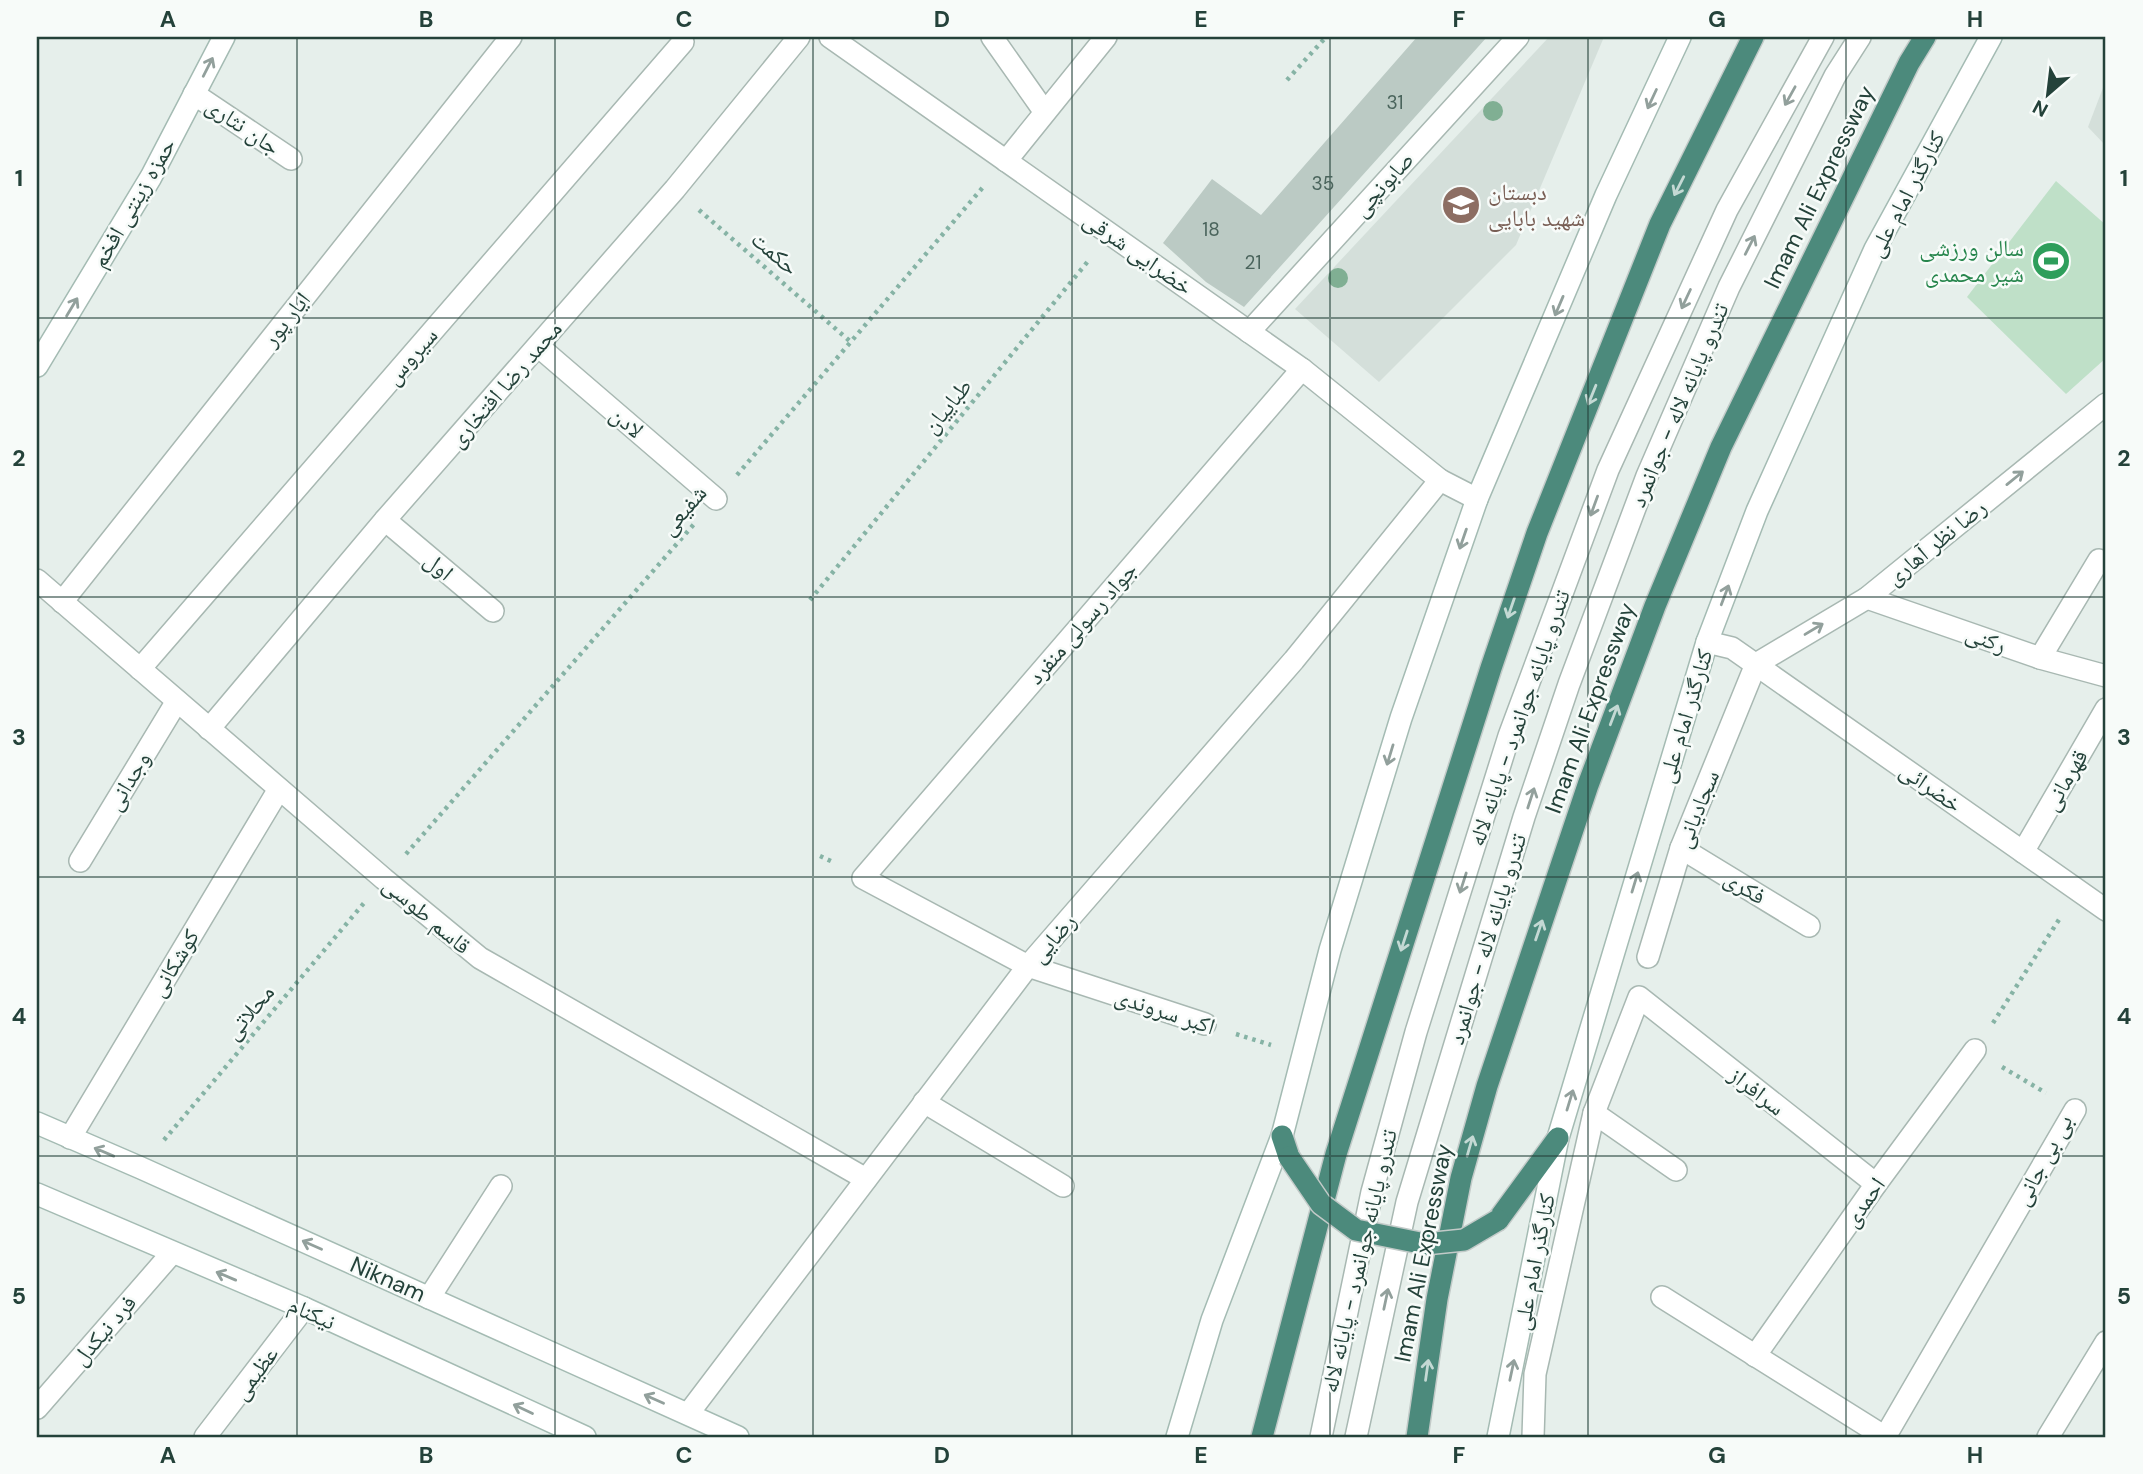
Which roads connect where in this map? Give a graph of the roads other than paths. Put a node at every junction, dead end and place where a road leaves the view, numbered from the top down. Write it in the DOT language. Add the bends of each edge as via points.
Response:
graph roads {
  1 [pos="224,37"];
  2 [pos="511,37"];
  3 [pos="799,37"];
  4 [pos="830,37"];
  5 [pos="992,37"];
  6 [pos="1105,37"];
  7 [pos="1518,37"];
  8 [pos="1681,37"];
  9 [pos="1754,37"];
  10 [pos="1823,37"];
  11 [pos="1860,37"];
  12 [pos="1925,37"];
  13 [pos="1991,37"];
  14 [pos="682,42"];
  15 [pos="194,94"];
  16 [pos="1044,111"];
  17 [pos="291,159"];
  18 [pos="1006,161"];
  19 [pos="1248,332"];
  20 [pos="538,346"];
  21 [pos="37,366"];
  22 [pos="1302,369"];
  23 [pos="2106,404"];
  24 [pos="1440,480"];
  25 [pos="716,499"];
  26 [pos="1478,499"];
  27 [pos="385,520"];
  28 [pos="2099,560"];
  29 [pos="37,580"];
  30 [pos="1867,598"];
  31 [pos="62,602"];
  32 [pos="493,611"];
  33 [pos="1707,642"];
  34 [pos="2039,659"];
  35 [pos="1756,664"];
  36 [pos="140,669"];
  37 [pos="2106,676"];
  38 [pos="177,701"];
  39 [pos="2106,709"];
  40 [pos="209,729"];
  41 [pos="279,789"];
  42 [pos="1681,848"];
  43 [pos="2023,852"];
  44 [pos="79,861"];
  45 [pos="863,878"];
  46 [pos="2106,910"];
  47 [pos="1809,926"];
  48 [pos="1648,957"];
  49 [pos="1028,966"];
  50 [pos="1205,1024"];
  51 [pos="1975,1051"];
  52 [pos="924,1102"];
  53 [pos="2074,1110"];
  54 [pos="1594,1113"];
  55 [pos="37,1124"];
  56 [pos="1282,1136"];
  57 [pos="70,1138"];
  58 [pos="1558,1138"];
  59 [pos="1676,1170"];
  60 [pos="866,1179"];
  61 [pos="1876,1184"];
  62 [pos="501,1186"];
  63 [pos="1063,1186"];
  64 [pos="37,1194"];
  65 [pos="172,1252"];
  66 [pos="429,1297"];
  67 [pos="1662,1297"];
  68 [pos="304,1308"];
  69 [pos="2106,1342"];
  70 [pos="1755,1356"];
  71 [pos="37,1408"];
  72 [pos="688,1414"];
  73 [pos="205,1437"];
  74 [pos="586,1437"];
  75 [pos="738,1437"];
  76 [pos="1177,1437"];
  77 [pos="1262,1437"];
  78 [pos="1321,1437"];
  79 [pos="1356,1437"];
  80 [pos="1418,1437"];
  81 [pos="1499,1437"];
  82 [pos="1533,1437"];
  83 [pos="1885,1437"];
  84 [pos="2048,1437"];
  15 -- 1 [label="street, حمزه زینتی افخم, one-way"];
  2 -- 31 [label="street, ایار پور"];
  3 -- 20 [label="street, محمد رضا افتخاری"];
  4 -- 18 [label="street, خضرایی شرقی"];
  5 -- 16 [label="street"];
  6 -- 16 [label="street"];
  7 -- 19 [label="street, صابونچی"];
  8 -- 26 [label="street, one-way" via="1606,195"];
  9 -- 77 [label="highway, one-way" via="1660,224 1537,533 1336,1153"];
  10 -- 78 [label="street, تندرو پایانه جوانمرد - پایانه لاله, one-way" via="1727,211 1608,470 1509,736 1416,1032 1372,1192"];
  79 -- 11 [label="street, تندرو پایانه لاله - جوانمرد, one-way" via="1407,1202 1569,684 1647,475 1729,287 1835,76"];
  80 -- 12 [label="highway, Imam Ali Expressway, one-way" via="1437,1299 1461,1178 1487,1086 1588,785 1721,447"];
  33 -- 13 [label="street, کنارگذر امام علی, one-way" via="1757,511 1875,248"];
  14 -- 36 [label="street, سیروس"];
  15 -- 17 [label="street, جان نثاری"];
  21 -- 15 [label="street, حمزه زینتی افخم, one-way"];
  16 -- 18 [label="street"];
  18 -- 19 [label="street, خضرایی شرقی"];
  19 -- 22 [label="street, خضرایی شرقی"];
  20 -- 25 [label="street, لادن"];
  20 -- 27 [label="street, محمد رضا افتخاری"];
  22 -- 24 [label="street, خضرایی شرقی"];
  22 -- 45 [label="street, جواد رسولی منفرد"];
  30 -- 23 [label="street, رضا نظر آهاری, one-way"];
  24 -- 26 [label="street, خضرایی شرقی"];
  24 -- 49 [label="street, رضایی" via="1294,660"];
  26 -- 56 [label="street, one-way" via="1401,718 1330,950"];
  27 -- 32 [label="street, اول"];
  27 -- 40 [label="street, محمد رضا افتخاری"];
  28 -- 34 [label="street"];
  29 -- 31 [label="street, قاسم طوسی"];
  30 -- 34 [label="street, رکنی"];
  35 -- 30 [label="street, رضا نظر آهاری, one-way"];
  31 -- 36 [label="street, قاسم طوسی"];
  33 -- 35 [label="street, خضرائی" via="1732,648"];
  58 -- 33 [label="street, کنارگذر امام علی, one-way"];
  34 -- 37 [label="street, رکنی"];
  35 -- 42 [label="street, سجادیانی"];
  35 -- 43 [label="street, خضرائی"];
  36 -- 38 [label="street, قاسم طوسی"];
  38 -- 40 [label="street, قاسم طوسی"];
  38 -- 44 [label="street, وجدانی"];
  39 -- 43 [label="street, قهرمانی"];
  40 -- 41 [label="street, قاسم طوسی"];
  41 -- 57 [label="street, کوشکانی"];
  41 -- 60 [label="street, قاسم طوسی" via="480,958"];
  42 -- 47 [label="street, فکری"];
  42 -- 48 [label="street, سجادیانی"];
  43 -- 46 [label="street, خضرائی"];
  45 -- 49 [label="street, اکبر سروندی"];
  49 -- 50 [label="street, اکبر سروندی"];
  49 -- 52 [label="street, رضایی"];
  51 -- 61 [label="street, احمدی"];
  52 -- 60 [label="street, رضایی"];
  52 -- 63 [label="street"];
  53 -- 83 [label="street, بی بی جانی"];
  54 -- 59 [label="street"];
  54 -- 61 [label="street, سرافراز" via="1639,998"];
  54 -- 82 [label="street" via="1535,1374"];
  55 -- 57 [label="street, Niknam"];
  56 -- 58 [label="highway, bridge" via="1289,1157 1321,1204 1356,1230 1425,1244 1464,1240 1498,1220"];
  56 -- 76 [label="street" via="1212,1320"];
  66 -- 57 [label="street, Niknam, one-way"];
  81 -- 58 [label="street, کنارگذر امام علی, one-way"];
  60 -- 72 [label="street, رضایی"];
  61 -- 70 [label="street, احمدی"];
  62 -- 66 [label="street"];
  64 -- 65 [label="street, نیکنام"];
  68 -- 65 [label="street, نیکنام, one-way"];
  65 -- 71 [label="street, فرد نیکدل"];
  72 -- 66 [label="street, Niknam, one-way"];
  67 -- 70 [label="street"];
  68 -- 73 [label="street, عظیمی"];
  74 -- 68 [label="street, نیکنام, one-way"];
  69 -- 84 [label="street"];
  70 -- 83 [label="street"];
  72 -- 75 [label="street, Niknam"];
}
